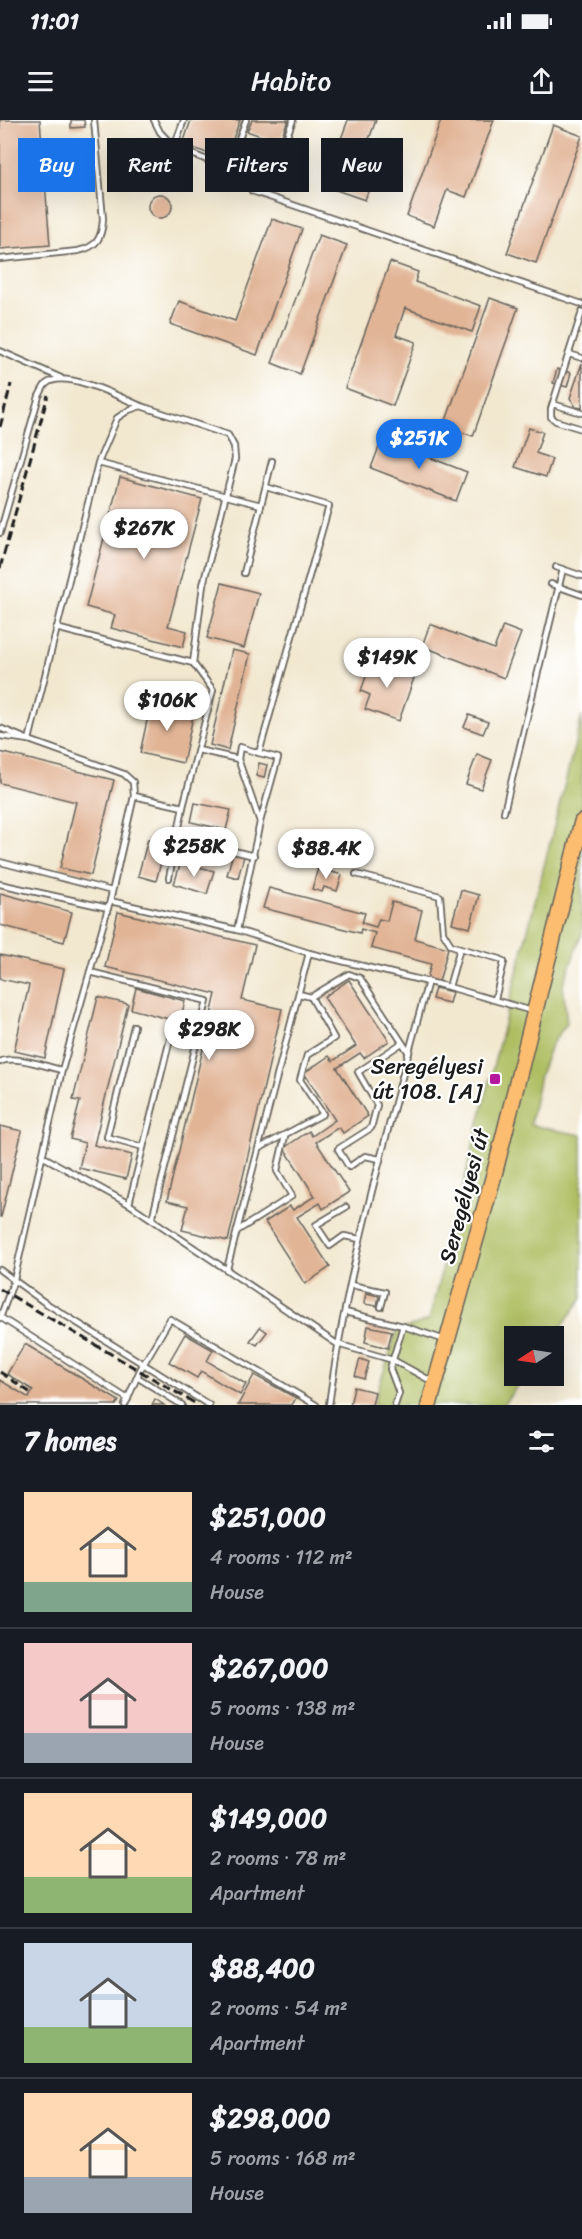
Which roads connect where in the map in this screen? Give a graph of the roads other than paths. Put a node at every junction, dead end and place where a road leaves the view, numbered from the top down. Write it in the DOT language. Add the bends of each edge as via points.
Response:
graph roads {
  1 [pos="94,120"];
  2 [pos="154,120"];
  3 [pos="184,120"];
  4 [pos="246,120"];
  5 [pos="293,120"];
  6 [pos="166,138"];
  7 [pos="177,138"];
  8 [pos="239,138"];
  9 [pos="286,138"];
  10 [pos="255,192"];
  11 [pos="0,259"];
  12 [pos="582,304"];
  13 [pos="582,312"];
  14 [pos="0,351"];
  15 [pos="569,354"];
  16 [pos="582,358"];
  17 [pos="61,378"];
  18 [pos="553,404"];
  19 [pos="141,406"];
  20 [pos="582,413"];
  21 [pos="582,429"];
  22 [pos="272,461"];
  23 [pos="98,463"];
  24 [pos="266,487"];
  25 [pos="225,496"];
  26 [pos="261,505"];
  27 [pos="0,533"];
  28 [pos="556,567"];
  29 [pos="563,569"];
  30 [pos="244,573"];
  31 [pos="582,576"];
  32 [pos="551,584"];
  33 [pos="558,586"];
  34 [pos="582,595"];
  35 [pos="56,628"];
  36 [pos="193,663"];
  37 [pos="0,728"];
  38 [pos="0,736"];
  39 [pos="29,740"];
  40 [pos="198,750"];
  41 [pos="259,753"];
  42 [pos="238,759"];
  43 [pos="135,796"];
  44 [pos="183,807"];
  45 [pos="504,812"];
  46 [pos="260,822"];
  47 [pos="582,822"];
  48 [pos="177,837"];
  49 [pos="254,855"];
  50 [pos="0,862"];
  51 [pos="356,874"];
  52 [pos="169,878"];
  53 [pos="0,884"];
  54 [pos="112,891"];
  55 [pos="110,901"];
  56 [pos="108,908"];
  57 [pos="237,930"];
  58 [pos="460,948"];
  59 [pos="309,953"];
  60 [pos="90,972"];
  61 [pos="428,981"];
  62 [pos="449,987"];
  63 [pos="299,994"];
  64 [pos="310,997"];
  65 [pos="495,999"];
  66 [pos="535,1012"];
  67 [pos="134,1026"];
  68 [pos="171,1031"];
  69 [pos="402,1043"];
  70 [pos="409,1053"];
  71 [pos="0,1062"];
  72 [pos="62,1070"];
  73 [pos="285,1136"];
  74 [pos="143,1147"];
  75 [pos="258,1149"];
  76 [pos="42,1156"];
  77 [pos="380,1159"];
  78 [pos="129,1204"];
  79 [pos="346,1207"];
  80 [pos="152,1219"];
  81 [pos="237,1231"];
  82 [pos="360,1239"];
  83 [pos="227,1269"];
  84 [pos="0,1270"];
  85 [pos="14,1280"];
  86 [pos="351,1285"];
  87 [pos="381,1307"];
  88 [pos="345,1312"];
  89 [pos="0,1318"];
  90 [pos="403,1326"];
  91 [pos="448,1341"];
  92 [pos="337,1344"];
  93 [pos="393,1360"];
  94 [pos="143,1364"];
  95 [pos="137,1377"];
  96 [pos="435,1383"];
  97 [pos="128,1399"];
  98 [pos="125,1405"];
  99 [pos="182,1405"];
  100 [pos="209,1405"];
  101 [pos="316,1405"];
  102 [pos="329,1405"];
  103 [pos="395,1405"];
  104 [pos="429,1405"];
  1 -- 11 [label="lane" via="103,219 98,242 78,251"];
  2 -- 6 [label="lane"];
  3 -- 7 [label="lane"];
  4 -- 8 [label="lane"];
  5 -- 9 [label="lane"];
  10 -- 12 [label="lane"];
  13 -- 15 [label="lane"];
  14 -- 17 [label="lane"];
  15 -- 16 [label="lane"];
  15 -- 18 [label="lane"];
  17 -- 19 [label="lane"];
  17 -- 27 [label="lane" via="47,383 39,396"];
  18 -- 20 [label="lane"];
  18 -- 21 [label="lane" via="551,417"];
  19 -- 23 [label="lane" via="117,418"];
  19 -- 25 [label="lane" via="228,435 235,459"];
  22 -- 24 [label="lane"];
  23 -- 25 [label="lane"];
  23 -- 35 [label="lane"];
  24 -- 26 [label="lane"];
  24 -- 41 [label="lane" via="329,506"];
  25 -- 26 [label="lane"];
  25 -- 36 [label="lane" via="203,585"];
  26 -- 30 [label="lane"];
  28 -- 29 [label="lane"];
  29 -- 31 [label="lane"];
  29 -- 33 [label="lane"];
  32 -- 33 [label="lane"];
  33 -- 34 [label="lane"];
  33 -- 45 [label="lane"];
  35 -- 36 [label="lane"];
  35 -- 39 [label="lane"];
  36 -- 40 [label="lane" via="213,690"];
  37 -- 39 [label="lane"];
  38 -- 39 [label="lane"];
  39 -- 43 [label="lane" via="124,774 133,782"];
  40 -- 42 [label="lane"];
  40 -- 44 [label="lane"];
  41 -- 42 [label="lane" via="240,747"];
  41 -- 46 [label="lane" via="278,758"];
  42 -- 46 [label="lane"];
  43 -- 44 [label="lane"];
  43 -- 54 [label="lane"];
  44 -- 48 [label="lane"];
  46 -- 49 [label="lane"];
  47 -- 66 [label="main road, Seregélyesi út"];
  48 -- 49 [label="lane"];
  48 -- 52 [label="lane"];
  49 -- 57 [label="lane"];
  50 -- 54 [label="lane"];
  51 -- 58 [label="lane" via="440,896 442,932 451,945"];
  53 -- 56 [label="lane"];
  54 -- 55 [label="lane"];
  55 -- 56 [label="lane"];
  55 -- 57 [label="lane"];
  56 -- 60 [label="lane"];
  57 -- 59 [label="lane"];
  58 -- 62 [label="lane"];
  58 -- 65 [label="lane" via="504,963"];
  59 -- 61 [label="lane"];
  59 -- 63 [label="lane"];
  60 -- 72 [label="lane"];
  60 -- 80 [label="lane" via="207,1002"];
  61 -- 62 [label="lane"];
  61 -- 70 [label="lane"];
  62 -- 65 [label="lane"];
  63 -- 64 [label="lane"];
  63 -- 75 [label="lane"];
  64 -- 69 [label="lane" via="349,974 360,978"];
  64 -- 73 [label="lane" via="334,1038 308,1055 300,1080 323,1114"];
  65 -- 66 [label="lane"];
  66 -- 91 [label="main road, Seregélyesi út"];
  67 -- 74 [label="lane" via="107,1137"];
  68 -- 74 [label="lane"];
  69 -- 70 [label="lane"];
  69 -- 77 [label="lane" via="358,1072 378,1105 371,1128 338,1149 349,1167 365,1156"];
  70 -- 77 [label="lane"];
  71 -- 72 [label="lane" via="14,1059"];
  72 -- 76 [label="lane"];
  73 -- 75 [label="lane"];
  73 -- 81 [label="lane" via="277,1171 292,1196"];
  74 -- 78 [label="lane"];
  75 -- 81 [label="lane"];
  76 -- 78 [label="lane"];
  76 -- 85 [label="lane"];
  77 -- 82 [label="lane"];
  78 -- 80 [label="lane"];
  79 -- 82 [label="lane" via="316,1225 330,1246 344,1236"];
  80 -- 83 [label="lane"];
  81 -- 83 [label="lane"];
  82 -- 86 [label="lane"];
  83 -- 92 [label="lane"];
  84 -- 85 [label="lane"];
  85 -- 89 [label="lane"];
  85 -- 94 [label="lane"];
  86 -- 87 [label="lane" via="385,1292"];
  86 -- 88 [label="lane"];
  88 -- 90 [label="lane"];
  88 -- 92 [label="lane"];
  89 -- 97 [label="lane"];
  90 -- 91 [label="lane"];
  90 -- 93 [label="lane"];
  91 -- 96 [label="main road, Seregélyesi út"];
  92 -- 93 [label="lane"];
  92 -- 102 [label="lane"];
  93 -- 96 [label="lane"];
  93 -- 103 [label="lane" via="390,1369 399,1393"];
  94 -- 95 [label="lane"];
  94 -- 100 [label="lane"];
  94 -- 101 [label="lane" via="170,1319"];
  95 -- 97 [label="lane"];
  95 -- 99 [label="lane"];
  96 -- 104 [label="main road, Seregélyesi út"];
  97 -- 98 [label="lane"];
}
